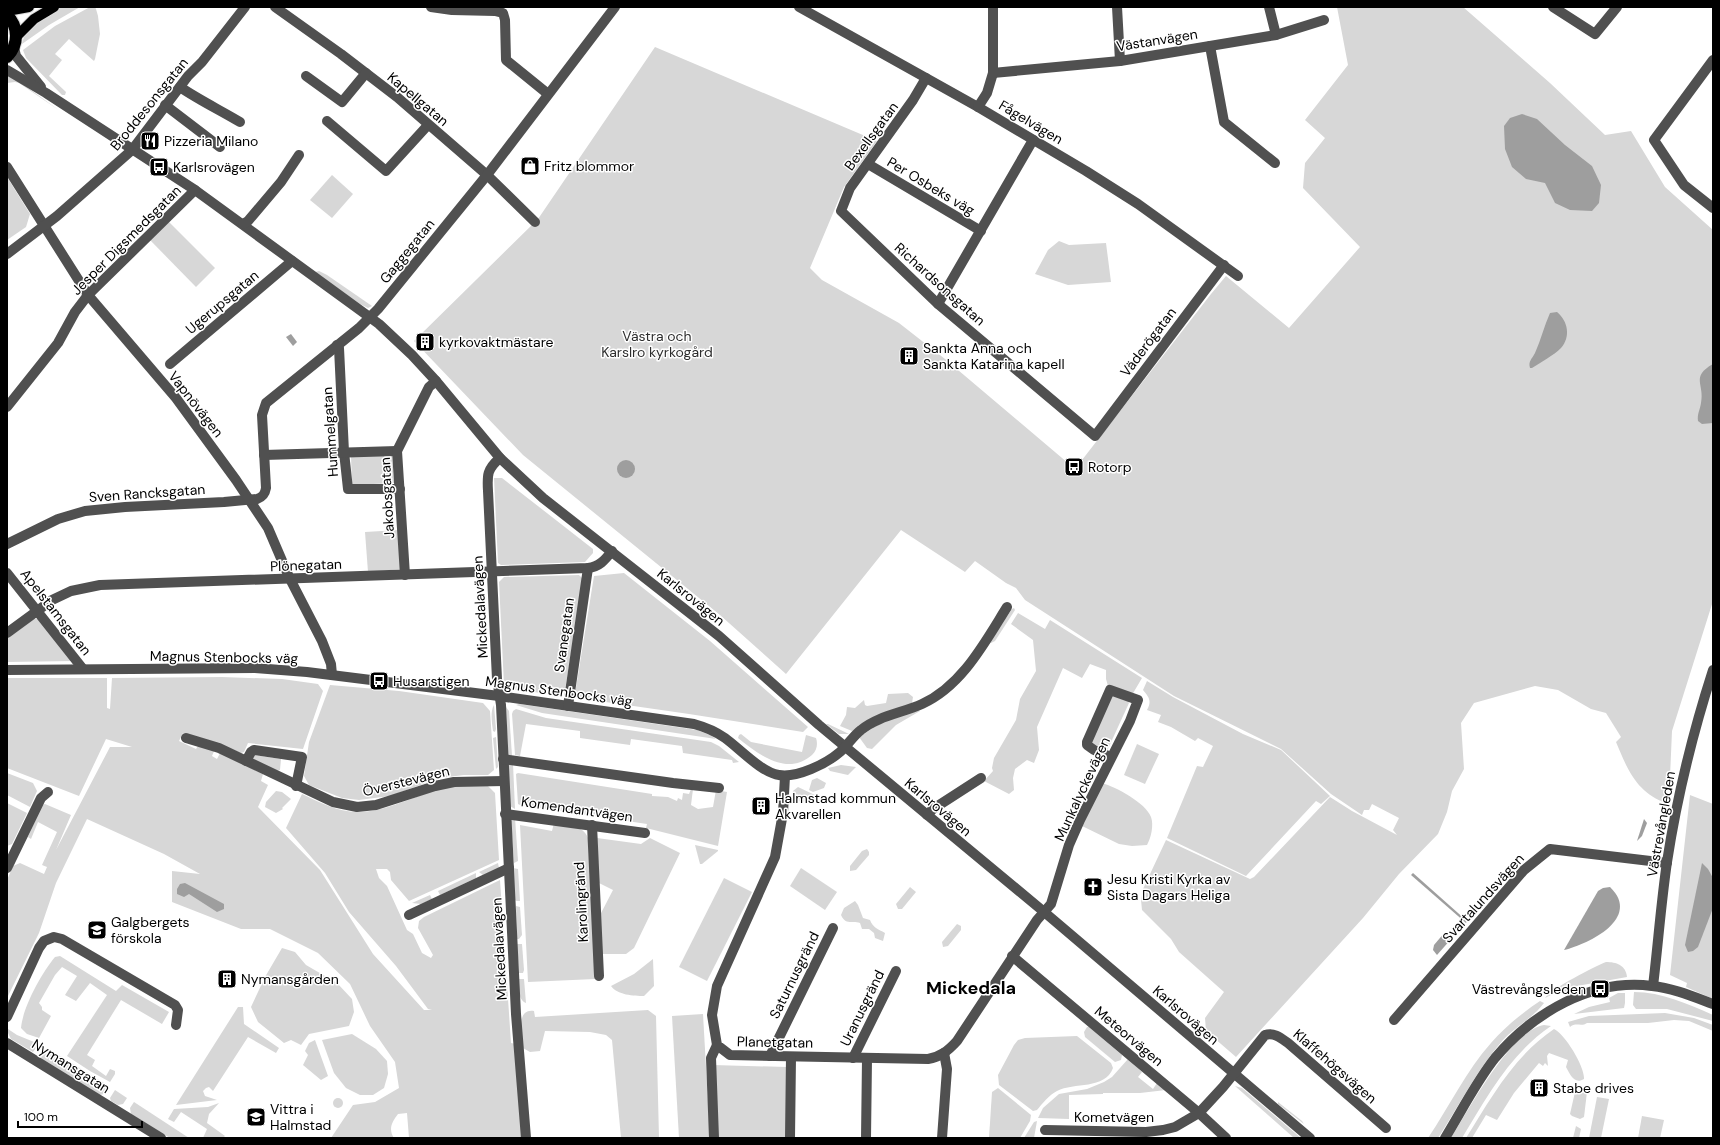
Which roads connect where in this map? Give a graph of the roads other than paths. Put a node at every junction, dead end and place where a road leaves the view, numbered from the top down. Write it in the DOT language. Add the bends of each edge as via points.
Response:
graph roads {
  1 [pos="30,7"];
  2 [pos="54,7"];
  3 [pos="245,7"];
  4 [pos="275,7"];
  5 [pos="431,7"];
  6 [pos="615,7"];
  7 [pos="799,7"];
  8 [pos="993,7"];
  9 [pos="1117,7"];
  10 [pos="1269,7"];
  11 [pos="1553,7"];
  12 [pos="1617,7"];
  13 [pos="7,11"];
  14 [pos="7,15"];
  15 [pos="1324,20"];
  16 [pos="1276,35"];
  17 [pos="1210,46"];
  18 [pos="12,47"];
  19 [pos="1713,60"];
  20 [pos="1120,61"];
  21 [pos="7,70"];
  22 [pos="366,73"];
  23 [pos="993,73"];
  24 [pos="306,76"];
  25 [pos="926,78"];
  26 [pos="180,87"];
  27 [pos="46,94"];
  28 [pos="548,94"];
  29 [pos="165,105"];
  30 [pos="978,107"];
  31 [pos="327,121"];
  32 [pos="240,122"];
  33 [pos="428,125"];
  34 [pos="1033,140"];
  35 [pos="220,147"];
  36 [pos="132,150"];
  37 [pos="299,155"];
  38 [pos="1275,163"];
  39 [pos="868,164"];
  40 [pos="7,167"];
  41 [pos="487,175"];
  42 [pos="195,190"];
  43 [pos="1713,208"];
  44 [pos="841,211"];
  45 [pos="535,222"];
  46 [pos="243,224"];
  47 [pos="44,226"];
  48 [pos="980,231"];
  49 [pos="7,254"];
  50 [pos="292,261"];
  51 [pos="1224,265"];
  52 [pos="1238,276"];
  53 [pos="88,295"];
  54 [pos="938,304"];
  55 [pos="370,317"];
  56 [pos="337,345"];
  57 [pos="170,364"];
  58 [pos="436,381"];
  59 [pos="7,407"];
  60 [pos="1095,436"];
  61 [pos="397,451"];
  62 [pos="344,452"];
  63 [pos="264,455"];
  64 [pos="500,458"];
  65 [pos="400,489"];
  66 [pos="248,499"];
  67 [pos="7,544"];
  68 [pos="612,551"];
  69 [pos="588,568"];
  70 [pos="492,572"];
  71 [pos="7,573"];
  72 [pos="405,575"];
  73 [pos="290,579"];
  74 [pos="1007,607"];
  75 [pos="37,610"];
  76 [pos="7,633"];
  77 [pos="84,669"];
  78 [pos="7,670"];
  79 [pos="1713,670"];
  80 [pos="332,675"];
  81 [pos="498,696"];
  82 [pos="568,706"];
  83 [pos="186,738"];
  84 [pos="845,747"];
  85 [pos="1112,757"];
  86 [pos="503,759"];
  87 [pos="246,761"];
  88 [pos="785,776"];
  89 [pos="981,778"];
  90 [pos="504,781"];
  91 [pos="296,786"];
  92 [pos="719,788"];
  93 [pos="48,792"];
  94 [pos="505,814"];
  95 [pos="927,816"];
  96 [pos="592,825"];
  97 [pos="645,833"];
  98 [pos="10,855"];
  99 [pos="1667,863"];
  100 [pos="7,868"];
  101 [pos="509,868"];
  102 [pos="1043,911"];
  103 [pos="409,914"];
  104 [pos="833,928"];
  105 [pos="1012,956"];
  106 [pos="896,971"];
  107 [pos="599,976"];
  108 [pos="1653,986"];
  109 [pos="1713,1004"];
  110 [pos="7,1017"];
  111 [pos="1394,1020"];
  112 [pos="176,1025"];
  113 [pos="7,1043"];
  114 [pos="717,1045"];
  115 [pos="944,1054"];
  116 [pos="770,1056"];
  117 [pos="791,1057"];
  118 [pos="853,1058"];
  119 [pos="867,1059"];
  120 [pos="1233,1074"];
  121 [pos="1199,1113"];
  122 [pos="1386,1128"];
  123 [pos="1045,1130"];
  124 [pos="161,1138"];
  125 [pos="526,1138"];
  126 [pos="714,1138"];
  127 [pos="790,1138"];
  128 [pos="866,1138"];
  129 [pos="942,1138"];
  130 [pos="1226,1138"];
  131 [pos="1310,1138"];
  132 [pos="1445,1138"];
  1 -- 13 [label="main road"];
  2 -- 18 [label="main road" via="34,19"];
  3 -- 26 [label="street, Broddesonsgatan"];
  4 -- 22 [label="street, Kapellgatan"];
  5 -- 28 [label="street" via="452,10 495,10 503,13 506,60"];
  6 -- 28 [label="street, Gaggegatan"];
  7 -- 25 [label="street, Fågelvägen"];
  8 -- 23 [label="street"];
  9 -- 20 [label="street"];
  10 -- 16 [label="street"];
  11 -- 12 [label="street" via="1595,34"];
  14 -- 18 [label="highway" via="14,24"];
  15 -- 16 [label="street, Västanvägen"];
  16 -- 17 [label="street, Västanvägen"];
  17 -- 20 [label="street, Västanvägen"];
  17 -- 38 [label="street" via="1224,122"];
  18 -- 27 [label="street, Karlsrovägen" via="16,56"];
  19 -- 43 [label="street" via="1654,140 1684,185"];
  20 -- 23 [label="street, Västanvägen"];
  21 -- 27 [label="street, Karlsrovägen"];
  22 -- 24 [label="street" via="342,102"];
  22 -- 33 [label="street, Kapellgatan"];
  23 -- 30 [label="street" via="987,93"];
  25 -- 30 [label="street, Fågelvägen"];
  25 -- 39 [label="street, Bexellsgatan"];
  26 -- 29 [label="street, Broddesonsgatan"];
  26 -- 32 [label="street"];
  27 -- 36 [label="street, Karlsrovägen"];
  28 -- 41 [label="street, Gaggegatan"];
  29 -- 35 [label="street"];
  29 -- 36 [label="street, Broddesonsgatan"];
  30 -- 34 [label="street, Fågelvägen"];
  31 -- 33 [label="street" via="386,171"];
  33 -- 41 [label="street, Kapellgatan"];
  34 -- 48 [label="street"];
  34 -- 51 [label="street, Fågelvägen" via="1138,204"];
  36 -- 42 [label="street, Karlsrovägen"];
  36 -- 47 [label="street, Broddesonsgatan"];
  37 -- 46 [label="street" via="281,182"];
  39 -- 44 [label="street, Bexellsgatan" via="850,188"];
  39 -- 48 [label="street, Per Osbeks väg"];
  40 -- 47 [label="street, Vapnövägen"];
  41 -- 45 [label="street, Kapellgatan"];
  41 -- 55 [label="street, Gaggegatan"];
  42 -- 46 [label="street, Karlsrovägen"];
  42 -- 53 [label="street, Jesper Digsmedsgatan"];
  44 -- 54 [label="street, Richardsonsgatan"];
  46 -- 50 [label="street, Karlsrovägen"];
  47 -- 49 [label="street, Broddesonsgatan"];
  47 -- 53 [label="street, Vapnövägen"];
  48 -- 54 [label="street"];
  50 -- 55 [label="street, Karlsrovägen"];
  50 -- 57 [label="street, Ugerupsgatan"];
  51 -- 52 [label="street, Fågelvägen"];
  51 -- 60 [label="street, Väderögatan"];
  53 -- 59 [label="street, Jesper Digsmedsgatan" via="75,312 58,343"];
  53 -- 66 [label="street, Vapnövägen" via="176,398"];
  54 -- 60 [label="street, Richardsonsgatan"];
  55 -- 56 [label="street, Gaggegatan"];
  55 -- 58 [label="street, Karlsrovägen"];
  56 -- 62 [label="street, Hummelgatan"];
  56 -- 63 [label="street, Gaggegatan" via="266,403 262,415"];
  58 -- 61 [label="street, Jakobsgatan" via="430,387"];
  58 -- 64 [label="street, Karlsrovägen"];
  61 -- 62 [label="street"];
  61 -- 65 [label="street, Jakobsgatan"];
  62 -- 63 [label="street"];
  62 -- 65 [label="street, Hummelgatan" via="348,489"];
  63 -- 66 [label="street, Gaggegatan" via="265,494 257,499"];
  64 -- 68 [label="street, Karlsrovägen" via="543,498"];
  64 -- 70 [label="street, Mickedalavägen" via="490,467 488,479"];
  65 -- 72 [label="street, Jakobsgatan"];
  66 -- 67 [label="street, Sven Rancksgatan" via="125,506 85,511 58,519"];
  66 -- 73 [label="street, Vapnövägen" via="268,528"];
  68 -- 69 [label="street, Plönegatan" via="601,563"];
  68 -- 84 [label="street, Karlsrovägen" via="719,636"];
  69 -- 70 [label="street, Plönegatan"];
  69 -- 82 [label="street, Svanegatan"];
  70 -- 72 [label="street, Plönegatan"];
  70 -- 81 [label="street, Mickedalavägen"];
  71 -- 75 [label="street, Apelstamsgatan"];
  72 -- 73 [label="street, Plönegatan"];
  73 -- 75 [label="street, Plönegatan" via="100,585 71,590"];
  73 -- 80 [label="street, Vapnövägen" via="322,641 331,664"];
  74 -- 84 [label="street" via="975,657 938,694 924,703 861,729"];
  75 -- 76 [label="street, Plönegatan"];
  75 -- 77 [label="street, Apelstamsgatan"];
  77 -- 78 [label="street, Magnus Stenbocks väg"];
  77 -- 80 [label="street, Magnus Stenbocks väg" via="254,668"];
  79 -- 99 [label="street, Västrevångleden" via="1691,747"];
  80 -- 81 [label="street, Magnus Stenbocks väg"];
  81 -- 82 [label="street, Magnus Stenbocks väg"];
  81 -- 86 [label="street, Mickedalavägen" via="501,705"];
  82 -- 88 [label="street, Magnus Stenbocks väg" via="706,727 770,772"];
  83 -- 87 [label="street, Överstevägen" via="209,744"];
  84 -- 88 [label="street" via="836,755 801,774"];
  84 -- 95 [label="street, Karlsrovägen"];
  85 -- 85 [label="street, Munkalyckevägen" via="1138,700 1110,690 1087,745"];
  85 -- 102 [label="street, Munkalyckevägen" via="1071,840 1051,904"];
  86 -- 90 [label="street, Mickedalavägen"];
  86 -- 92 [label="street"];
  87 -- 91 [label="street, Överstevägen"];
  87 -- 91 [label="street" via="254,750 302,757"];
  88 -- 114 [label="street, Planetgatan" via="783,813 775,857 716,986 712,1015"];
  89 -- 95 [label="street" via="933,809"];
  90 -- 91 [label="street, Överstevägen" via="448,783 364,807 333,802"];
  90 -- 94 [label="street, Mickedalavägen"];
  93 -- 98 [label="street" via="41,798"];
  94 -- 96 [label="street, Komendantvägen"];
  94 -- 101 [label="street, Mickedalavägen"];
  95 -- 102 [label="street, Karlsrovägen"];
  96 -- 97 [label="street, Komendantvägen"];
  96 -- 107 [label="street, Karolingränd"];
  98 -- 100 [label="street"];
  99 -- 108 [label="street, Västrevångleden"];
  99 -- 111 [label="street, Svartalundsvägen" via="1550,849 1524,870"];
  101 -- 103 [label="street"];
  101 -- 125 [label="street, Mickedalavägen" via="516,1014"];
  102 -- 105 [label="street"];
  102 -- 120 [label="street, Karlsrovägen"];
  104 -- 116 [label="street, Saturnusgränd"];
  105 -- 115 [label="street" via="956,1041"];
  105 -- 121 [label="street, Meteorvägen"];
  106 -- 118 [label="street, Uranusgränd"];
  108 -- 109 [label="street"];
  108 -- 132 [label="street" via="1627,985 1593,990 1551,1010 1526,1027 1494,1060"];
  110 -- 112 [label="street" via="39,948 44,941 54,936 175,1005 178,1010"];
  113 -- 124 [label="street, Nymansgatan"];
  114 -- 116 [label="street, Planetgatan" via="730,1055"];
  114 -- 126 [label="street" via="711,1058"];
  115 -- 119 [label="street, Planetgatan" via="928,1059"];
  115 -- 129 [label="street" via="947,1068"];
  116 -- 117 [label="street, Planetgatan"];
  117 -- 118 [label="street, Planetgatan"];
  117 -- 127 [label="street"];
  118 -- 119 [label="street, Planetgatan"];
  119 -- 128 [label="street"];
  120 -- 121 [label="street, Kometvägen"];
  120 -- 122 [label="street, Klaffehögsvägen" via="1265,1035 1278,1036"];
  120 -- 131 [label="street, Karlsrovägen"];
  121 -- 123 [label="street, Kometvägen" via="1175,1127 1146,1132"];
  121 -- 130 [label="street, Meteorvägen"];
}
